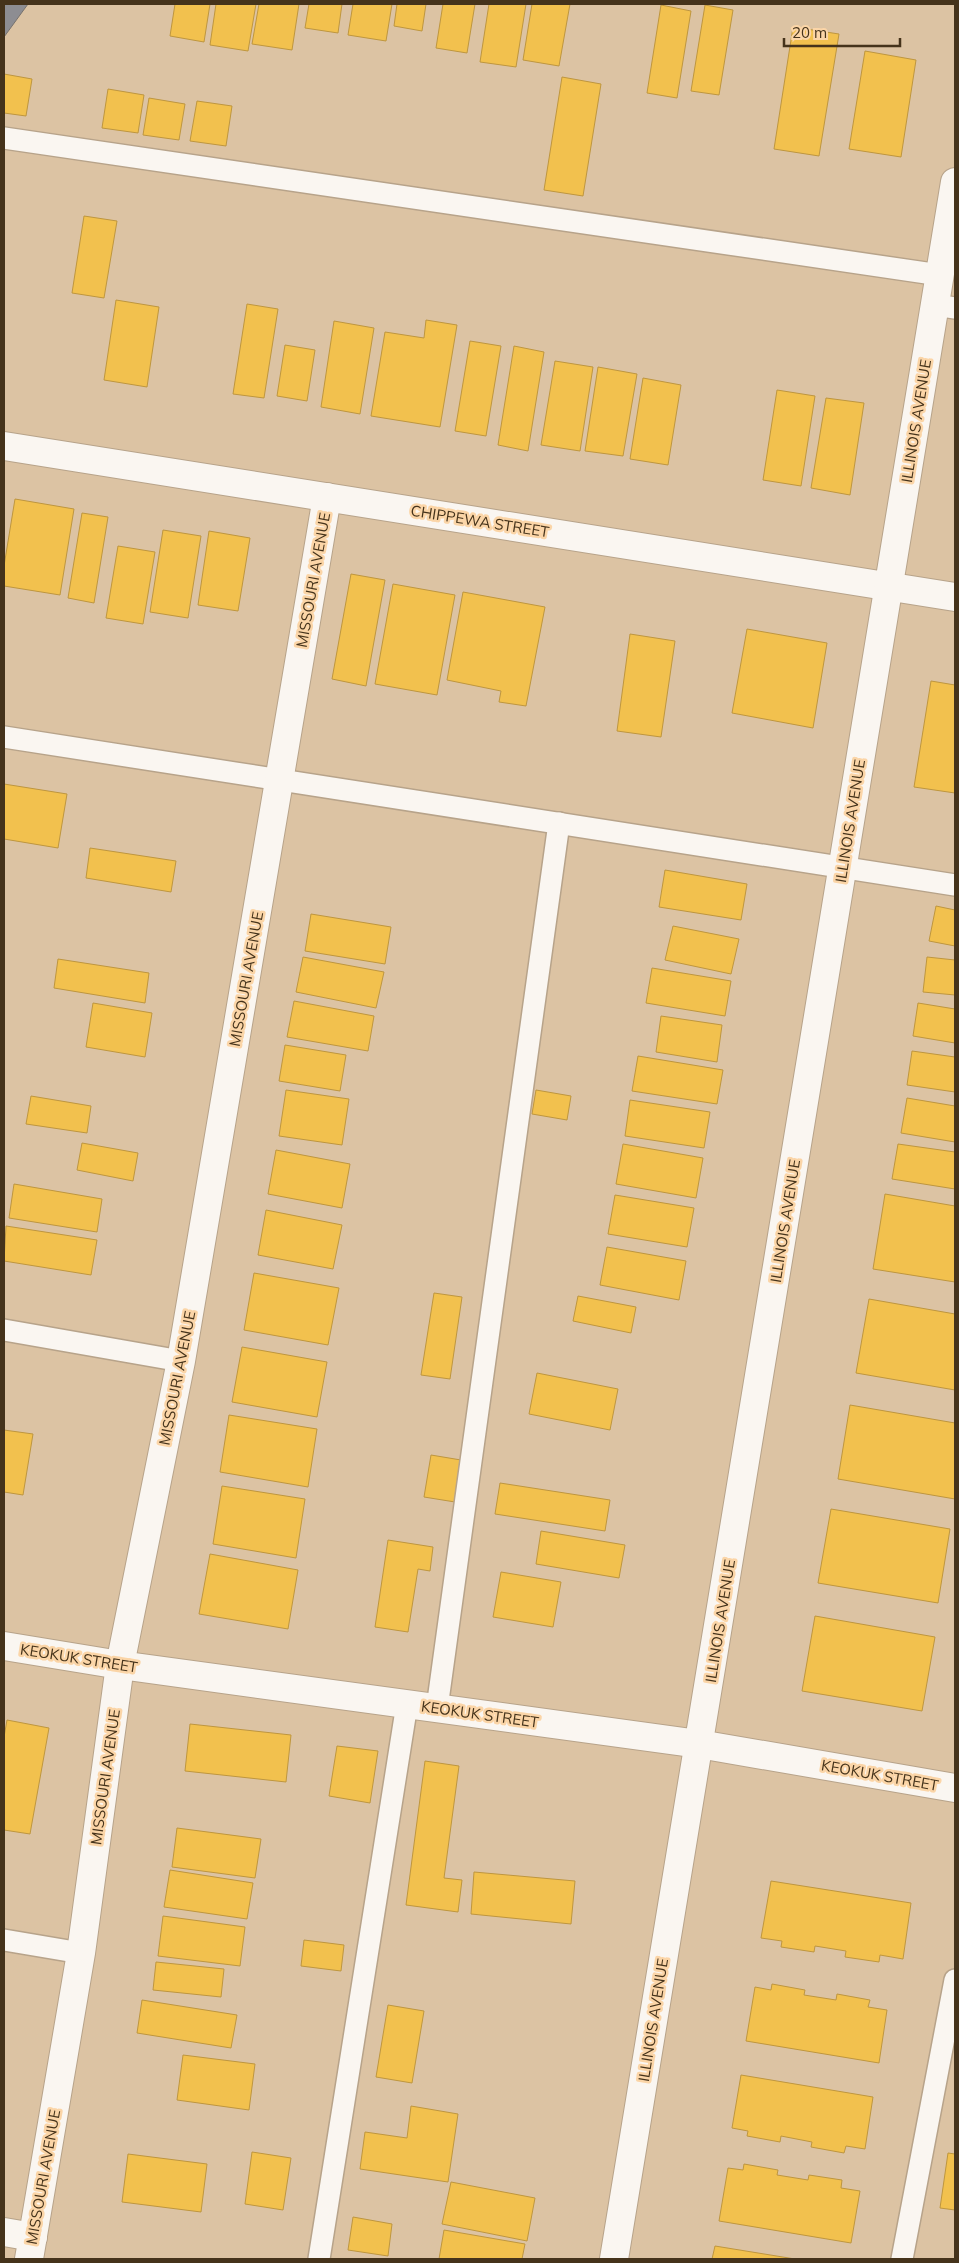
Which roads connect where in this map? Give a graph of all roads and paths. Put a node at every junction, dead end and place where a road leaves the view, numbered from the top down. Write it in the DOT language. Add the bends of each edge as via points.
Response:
graph roads {
  1 [pos="4,138"];
  2 [pos="955,182"];
  3 [pos="940,275"];
  4 [pos="945,307"];
  5 [pos="4,446"];
  6 [pos="327,497"];
  7 [pos="888,586"];
  8 [pos="955,597"];
  9 [pos="4,737"];
  10 [pos="279,780"];
  11 [pos="559,823"];
  12 [pos="842,867"];
  13 [pos="955,885"];
  14 [pos="4,1330"];
  15 [pos="181,1360"];
  16 [pos="4,1646"];
  17 [pos="120,1665"];
  18 [pos="407,1704"];
  19 [pos="437,1708"];
  20 [pos="700,1744"];
  21 [pos="955,1788"];
  22 [pos="4,1940"];
  23 [pos="81,1953"];
  24 [pos="955,1980"];
  25 [pos="4,2232"];
  26 [pos="31,2248"];
  27 [pos="319,2259"];
  28 [pos="614,2259"];
  29 [pos="902,2259"];
  1 -- 3 [label="lane"];
  2 -- 3 [label="street, ILLINOIS AVENUE"];
  3 -- 4 [label="street, ILLINOIS AVENUE"];
  4 -- 7 [label="street, ILLINOIS AVENUE"];
  5 -- 6 [label="street, CHIPPEWA STREET"];
  6 -- 7 [label="street, CHIPPEWA STREET"];
  6 -- 10 [label="street, MISSOURI AVENUE"];
  7 -- 8 [label="street, CHIPPEWA STREET"];
  7 -- 12 [label="street, ILLINOIS AVENUE"];
  9 -- 10 [label="lane"];
  10 -- 11 [label="lane"];
  10 -- 15 [label="street, MISSOURI AVENUE"];
  11 -- 12 [label="lane"];
  11 -- 19 [label="lane"];
  12 -- 13 [label="lane"];
  12 -- 20 [label="street, ILLINOIS AVENUE"];
  14 -- 15 [label="lane"];
  15 -- 17 [label="street, MISSOURI AVENUE"];
  16 -- 17 [label="street, KEOKUK STREET"];
  17 -- 18 [label="street, KEOKUK STREET"];
  17 -- 23 [label="street, MISSOURI AVENUE"];
  18 -- 19 [label="street, KEOKUK STREET"];
  18 -- 27 [label="lane"];
  19 -- 20 [label="street, KEOKUK STREET"];
  20 -- 21 [label="street, KEOKUK STREET"];
  20 -- 28 [label="street, ILLINOIS AVENUE"];
  22 -- 23 [label="lane"];
  23 -- 26 [label="street, MISSOURI AVENUE"];
  24 -- 29 [label="lane"];
  25 -- 26 [label="street"];
}
